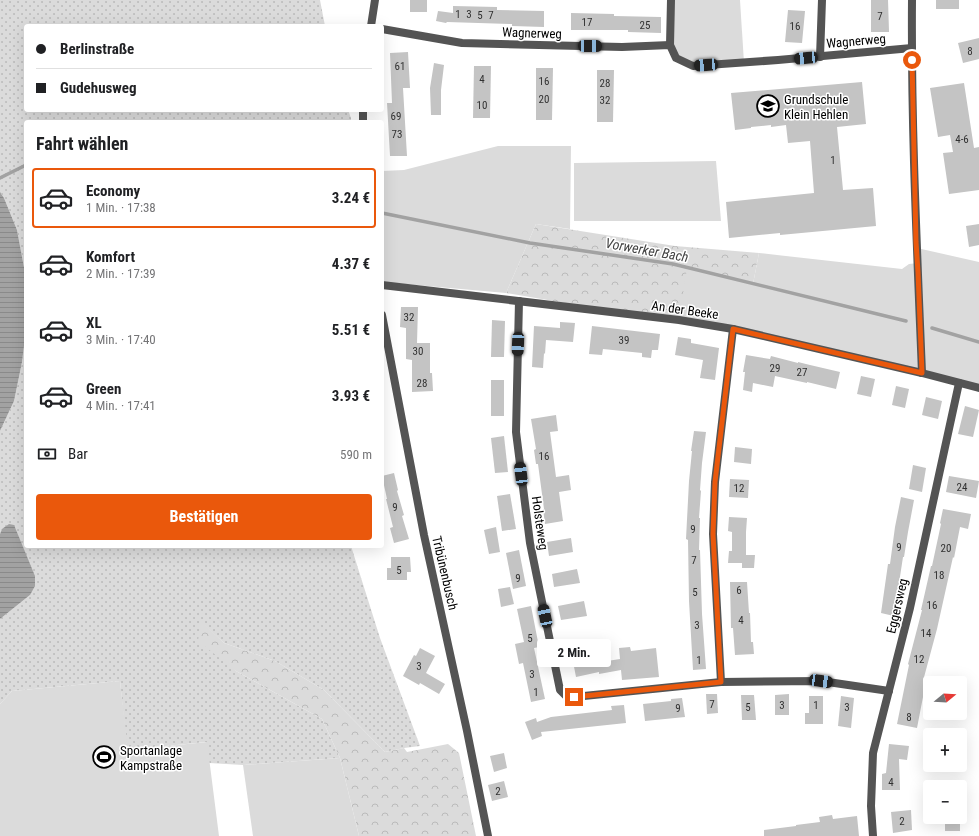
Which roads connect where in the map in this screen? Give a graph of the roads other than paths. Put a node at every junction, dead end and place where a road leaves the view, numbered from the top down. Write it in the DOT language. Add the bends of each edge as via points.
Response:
graph roads {
  1 [pos="375,0"];
  2 [pos="671,0"];
  3 [pos="822,0"];
  4 [pos="912,0"];
  5 [pos="371,24"];
  6 [pos="384,29"];
  7 [pos="670,45"];
  8 [pos="912,48"];
  9 [pos="820,57"];
  10 [pos="384,285"];
  11 [pos="520,301"];
  12 [pos="384,325"];
  13 [pos="733,329"];
  14 [pos="922,373"];
  15 [pos="960,383"];
  16 [pos="979,388"];
  17 [pos="721,682"];
  18 [pos="888,691"];
  19 [pos="488,836"];
  20 [pos="873,836"];
  1 -- 5 [label="street"];
  2 -- 7 [label="street"];
  3 -- 9 [label="street"];
  4 -- 8 [label="street"];
  6 -- 7 [label="street, Wagnerweg" via="462,43 606,47"];
  7 -- 9 [label="street, Wagnerweg" via="676,58 693,66"];
  8 -- 9 [label="street, Wagnerweg"];
  8 -- 14 [label="street"];
  10 -- 11 [label="street, An der Beeke"];
  11 -- 13 [label="street, An der Beeke"];
  11 -- 17 [label="street, Holsteweg" via="516,432 530,543 560,690 566,696 574,697"];
  12 -- 19 [label="street, Tribünenbusch" via="424,535 468,731"];
  13 -- 14 [label="street, An der Beeke"];
  13 -- 17 [label="street" via="714,497 713,534"];
  14 -- 15 [label="street, An der Beeke"];
  15 -- 16 [label="street, An der Beeke"];
  15 -- 18 [label="street, Eggersweg" via="910,608"];
  17 -- 18 [label="street" via="821,681"];
  18 -- 20 [label="street, Eggersweg" via="873,753"];
}
